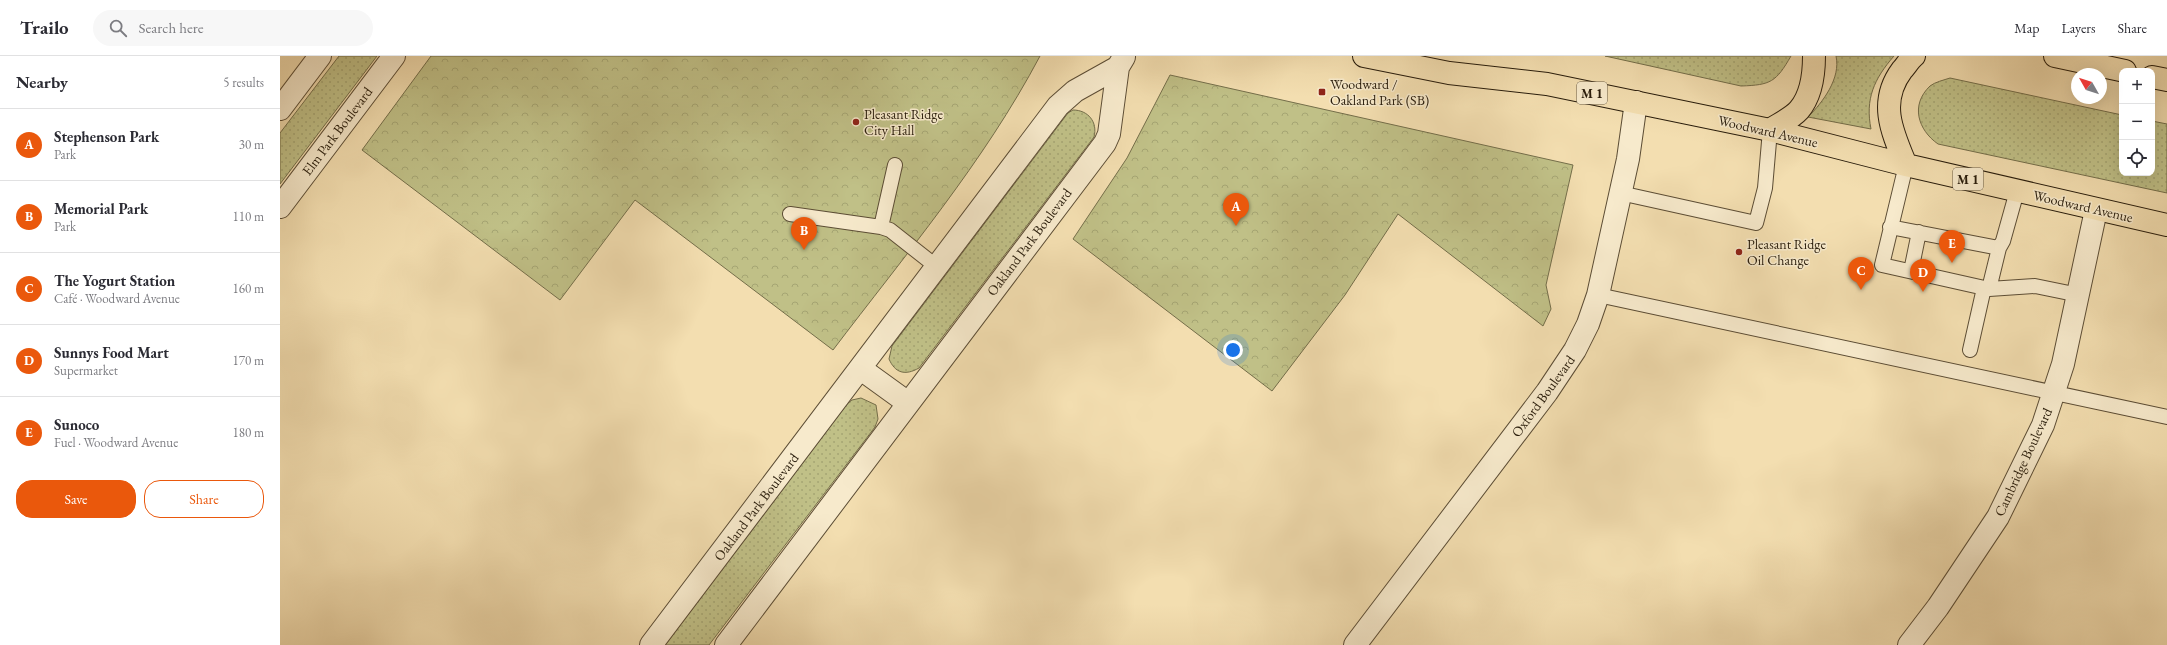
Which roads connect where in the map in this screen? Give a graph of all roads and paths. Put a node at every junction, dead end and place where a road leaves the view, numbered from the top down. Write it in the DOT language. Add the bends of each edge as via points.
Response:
graph roads {
  1 [pos="320,56"];
  2 [pos="394,56"];
  3 [pos="1364,56"];
  4 [pos="1814,56"];
  5 [pos="1914,56"];
  6 [pos="2054,56"];
  7 [pos="1121,61"];
  8 [pos="2119,70"];
  9 [pos="2155,78"];
  10 [pos="2167,80"];
  11 [pos="1636,102"];
  12 [pos="280,109"];
  13 [pos="1770,130"];
  14 [pos="1906,164"];
  15 [pos="895,165"];
  16 [pos="2017,190"];
  17 [pos="1620,193"];
  18 [pos="280,207"];
  19 [pos="2096,210"];
  20 [pos="790,214"];
  21 [pos="2167,225"];
  22 [pos="881,227"];
  23 [pos="1890,228"];
  24 [pos="1919,232"];
  25 [pos="1999,248"];
  26 [pos="937,267"];
  27 [pos="1911,271"];
  28 [pos="1987,288"];
  29 [pos="1598,295"];
  30 [pos="2079,295"];
  31 [pos="1970,350"];
  32 [pos="861,369"];
  33 [pos="2054,393"];
  34 [pos="908,403"];
  35 [pos="2167,417"];
  36 [pos="652,645"];
  37 [pos="726,645"];
  38 [pos="1355,645"];
  39 [pos="1909,645"];
  1 -- 12 [label="street"];
  2 -- 18 [label="street, Elm Park Boulevard"];
  3 -- 11 [label="main road, Woodward Avenue / M 1" via="1449,73 1547,84"];
  4 -- 13 [label="main road" via="1810,89 1799,110"];
  5 -- 14 [label="main road" via="1896,79 1889,100 1889,121"];
  6 -- 8 [label="main road"];
  7 -- 26 [label="street, Oakland Park Boulevard" via="1075,91 1058,106"];
  7 -- 34 [label="street, Oakland Park Boulevard" via="1109,134 1105,143"];
  9 -- 10 [label="main road"];
  11 -- 13 [label="main road, Woodward Avenue / M 1"];
  11 -- 17 [label="street, Oxford Boulevard"];
  13 -- 14 [label="main road, Woodward Avenue / M 1"];
  13 -- 17 [label="lane" via="1765,188 1756,223"];
  14 -- 16 [label="main road, Woodward Avenue / M 1"];
  14 -- 23 [label="lane"];
  15 -- 22 [label="lane"];
  16 -- 19 [label="main road, Woodward Avenue / M 1"];
  16 -- 25 [label="lane"];
  17 -- 29 [label="street, Oxford Boulevard"];
  19 -- 21 [label="main road, Woodward Avenue / M 1"];
  19 -- 30 [label="street, Cambridge Boulevard"];
  20 -- 22 [label="lane"];
  22 -- 26 [label="lane" via="890,230"];
  23 -- 24 [label="lane"];
  23 -- 27 [label="lane" via="1882,265"];
  24 -- 25 [label="lane"];
  24 -- 27 [label="lane"];
  25 -- 28 [label="lane"];
  26 -- 32 [label="street, Oakland Park Boulevard"];
  27 -- 28 [label="lane"];
  28 -- 30 [label="lane" via="2035,286"];
  28 -- 31 [label="lane"];
  29 -- 33 [label="lane"];
  29 -- 38 [label="street, Oxford Boulevard" via="1588,324 1562,371"];
  30 -- 33 [label="street, Cambridge Boulevard"];
  32 -- 34 [label="street"];
  32 -- 36 [label="street, Oakland Park Boulevard"];
  33 -- 35 [label="lane"];
  33 -- 39 [label="street, Cambridge Boulevard" via="2043,425 1998,517 1938,607"];
  34 -- 37 [label="street, Oakland Park Boulevard"];
}
